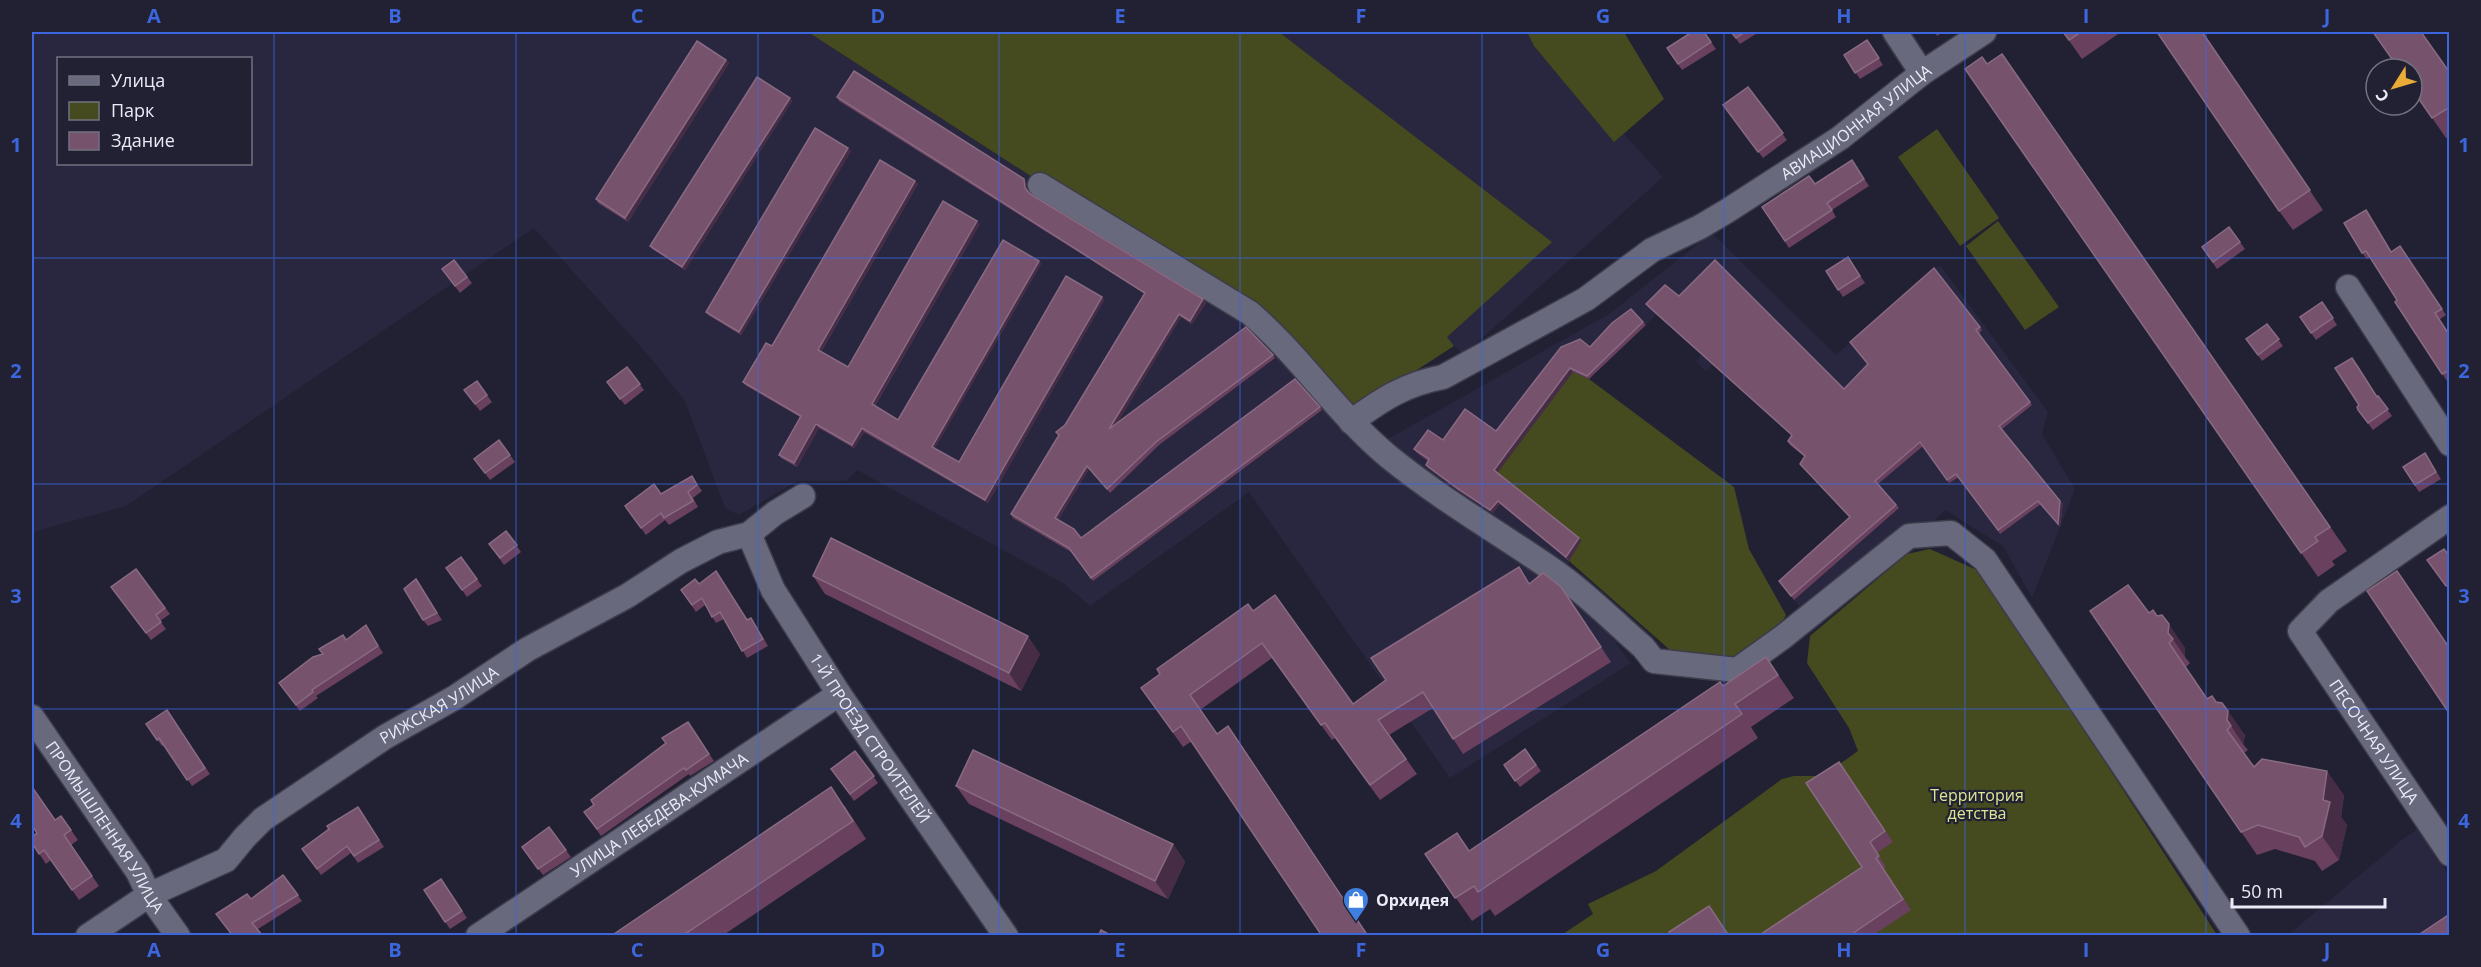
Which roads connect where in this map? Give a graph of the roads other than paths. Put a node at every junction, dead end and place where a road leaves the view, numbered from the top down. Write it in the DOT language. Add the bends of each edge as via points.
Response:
graph roads {
  1 [pos="1894,32"];
  2 [pos="1984,32"];
  3 [pos="1922,73"];
  4 [pos="1040,185"];
  5 [pos="2348,287"];
  6 [pos="1351,422"];
  7 [pos="2450,444"];
  8 [pos="802,496"];
  9 [pos="2450,517"];
  10 [pos="749,534"];
  11 [pos="839,694"];
  12 [pos="32,717"];
  13 [pos="2450,854"];
  14 [pos="149,896"];
  15 [pos="88,936"];
  16 [pos="178,936"];
  17 [pos="478,936"];
  18 [pos="1006,936"];
  19 [pos="2238,936"];
  1 -- 3 [label="street"];
  2 -- 3 [label="street, АВИАЦИОННАЯ УЛИЦА"];
  3 -- 6 [label="street, АВИАЦИОННАЯ УЛИЦА" via="1840,138 1727,211 1652,250 1586,299 1443,377 1420,381 1387,396"];
  4 -- 6 [label="street" via="1250,313 1275,334"];
  5 -- 7 [label="street"];
  6 -- 19 [label="street" via="1387,456 1442,498 1559,574 1654,661 1737,670 1909,536 1951,533 1985,560"];
  8 -- 10 [label="street, РИЖСКАЯ УЛИЦА"];
  9 -- 13 [label="street, ПЕСОЧНАЯ УЛИЦА" via="2329,601 2300,631"];
  10 -- 11 [label="street, 1-Й ПРОЕЗД СТРОИТЕЛЕЙ" via="773,590"];
  10 -- 14 [label="street, РИЖСКАЯ УЛИЦА" via="718,542 681,561 627,596 528,650 385,737 263,819 226,860"];
  11 -- 17 [label="street, УЛИЦА ЛЕБЕДЕВА-КУМАЧА"];
  11 -- 18 [label="street, 1-Й ПРОЕЗД СТРОИТЕЛЕЙ"];
  12 -- 14 [label="street, ПРОМЫШЛЕННАЯ УЛИЦА" via="138,872"];
  14 -- 15 [label="street, РИЖСКАЯ УЛИЦА"];
  14 -- 16 [label="street, ПРОМЫШЛЕННАЯ УЛИЦА"];
}
